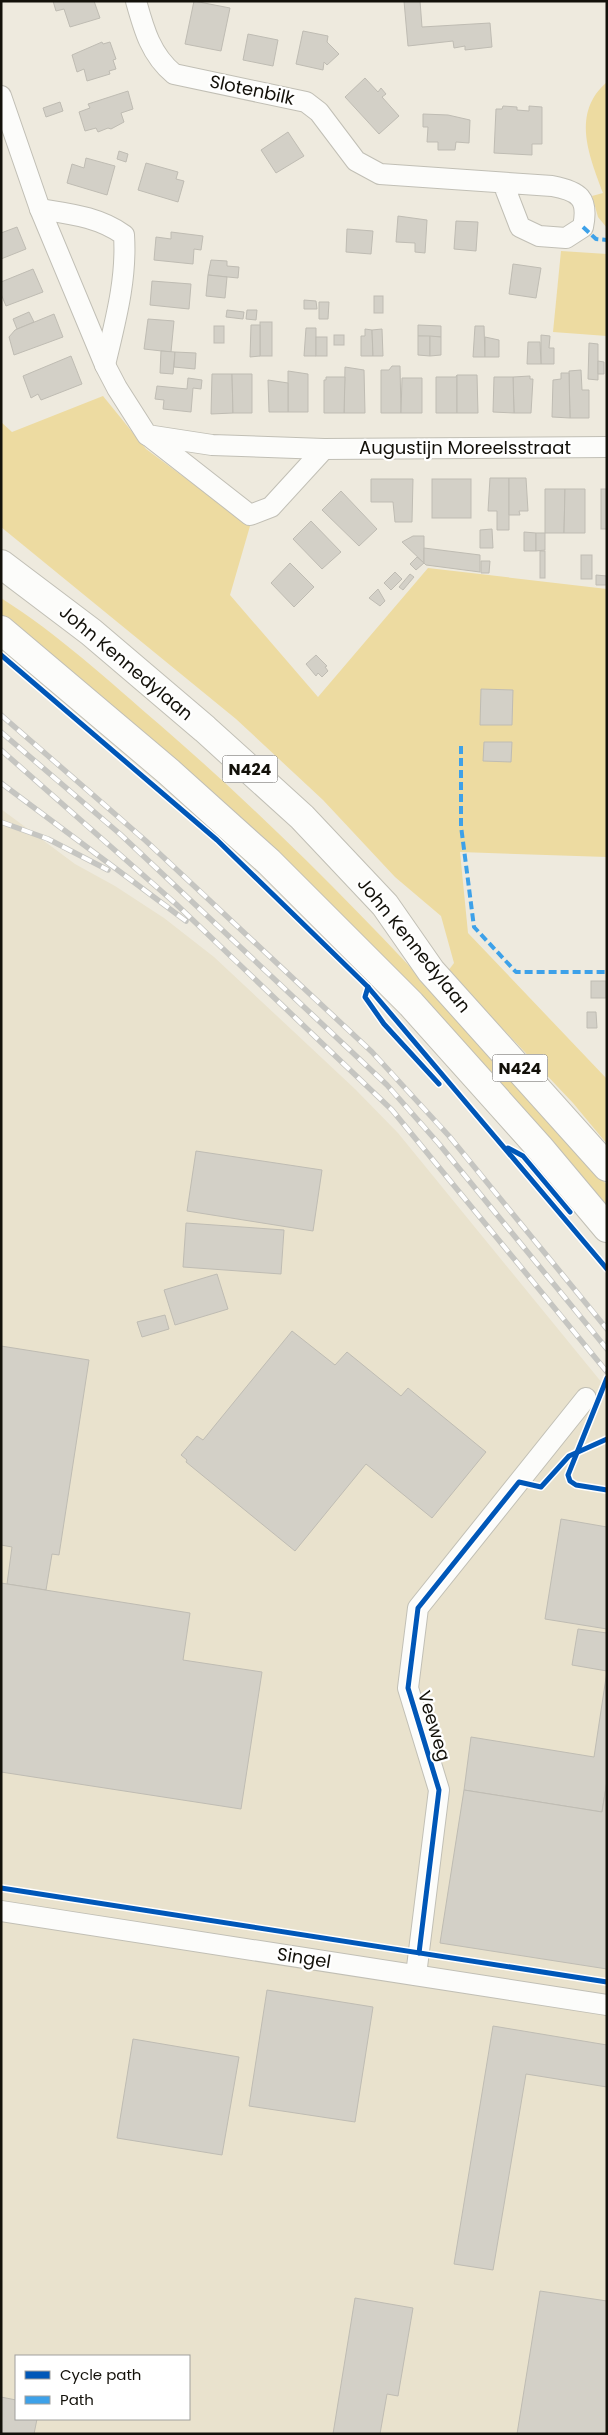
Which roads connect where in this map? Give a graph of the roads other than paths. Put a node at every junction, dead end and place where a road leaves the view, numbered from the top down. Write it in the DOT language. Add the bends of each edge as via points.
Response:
graph roads {
  1 [pos="136,1"];
  2 [pos="1,96"];
  3 [pos="504,183"];
  4 [pos="40,209"];
  5 [pos="105,365"];
  6 [pos="148,434"];
  7 [pos="607,448"];
  8 [pos="324,449"];
  9 [pos="1,564"];
  10 [pos="1,630"];
  11 [pos="607,1167"];
  12 [pos="607,1228"];
  13 [pos="586,1398"];
  14 [pos="1,1911"];
  15 [pos="416,1975"];
  16 [pos="607,2005"];
  1 -- 3 [label="street, Slotenbilk" via="147,38 160,63 174,74 306,102 320,112 356,160 380,174"];
  2 -- 4 [label="street"];
  4 -- 5 [label="street"];
  4 -- 5 [label="street" via="82,215 110,225 124,236 123,287"];
  5 -- 6 [label="street"];
  6 -- 8 [label="street, Augustijn Moreelsstraat" via="212,444"];
  6 -- 8 [label="street" via="250,515 271,507"];
  7 -- 8 [label="street, Augustijn Moreelsstraat"];
  9 -- 11 [label="highway, John Kennedylaan / N424" via="91,632 302,817 385,905 432,971"];
  10 -- 12 [label="highway, N424" via="169,772 275,869 411,1004"];
  13 -- 15 [label="street, Veeweg" via="418,1608 408,1688 439,1790"];
  14 -- 15 [label="street, Singel"];
  15 -- 16 [label="street, Singel"];
}
